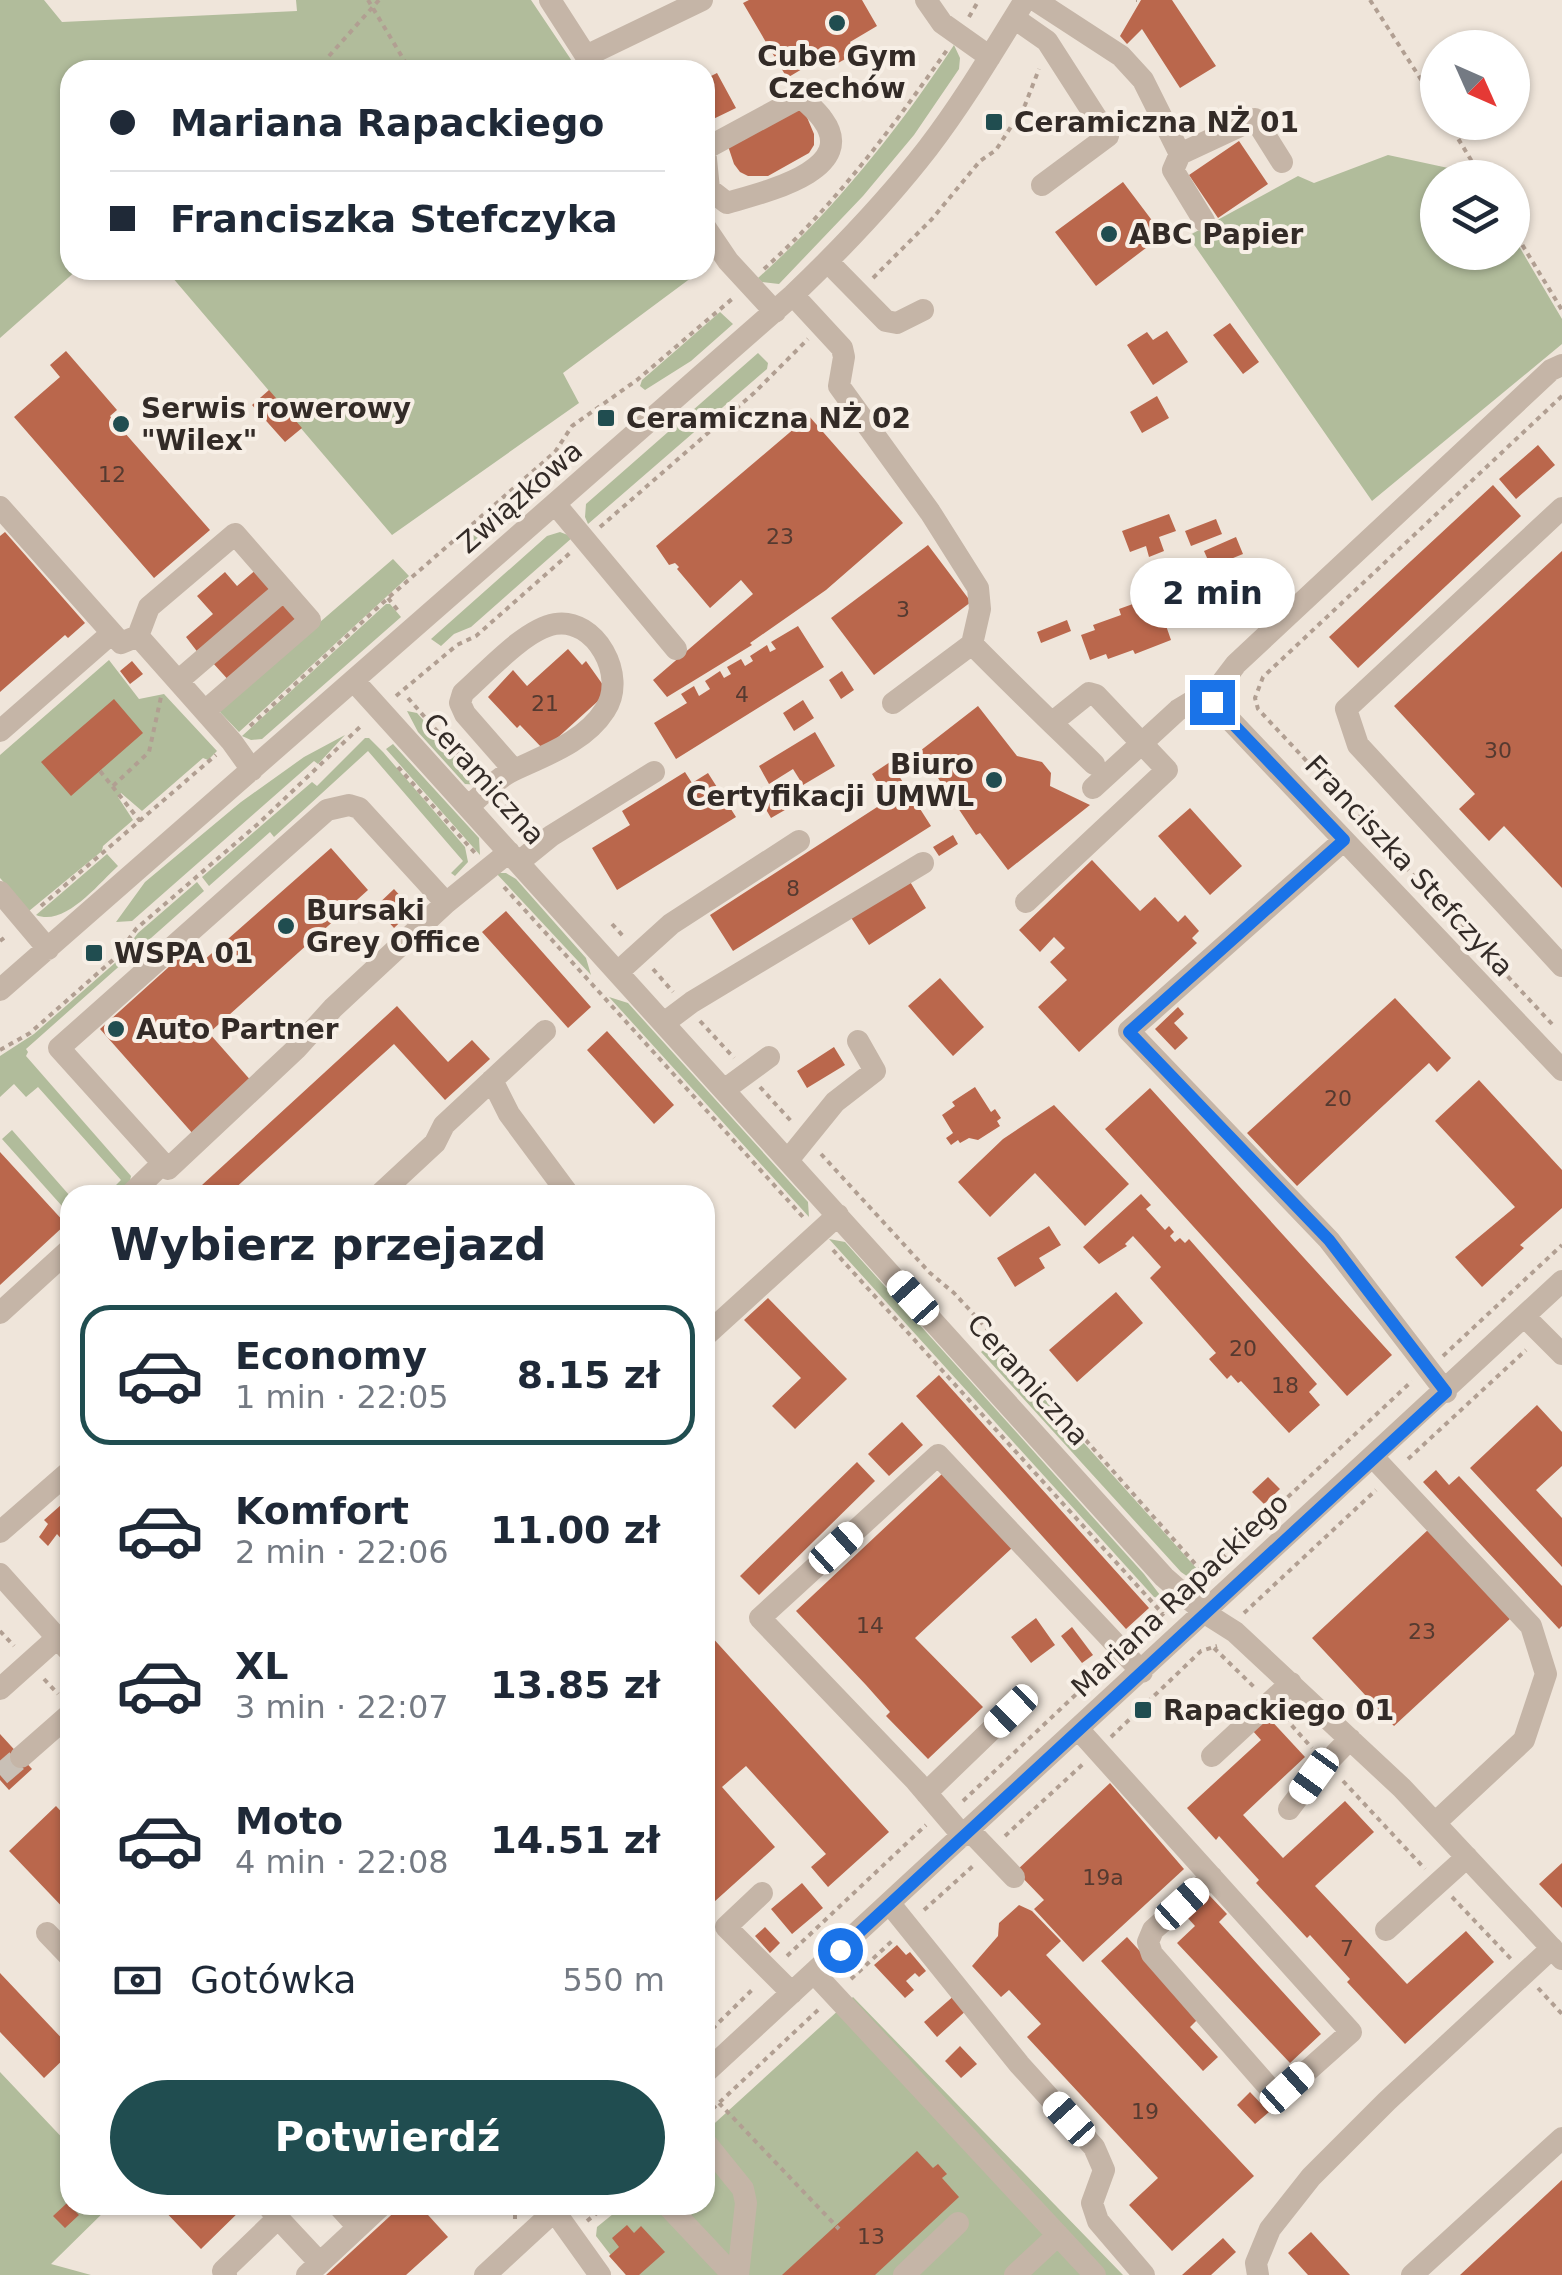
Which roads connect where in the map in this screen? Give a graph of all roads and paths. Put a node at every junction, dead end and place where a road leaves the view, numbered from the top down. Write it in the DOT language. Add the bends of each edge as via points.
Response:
graph roads {
  1 [pos="368,0"];
  2 [pos="378,0"];
  3 [pos="550,0"];
  4 [pos="702,0"];
  5 [pos="926,0"];
  6 [pos="1034,0"];
  7 [pos="1370,0"];
  8 [pos="374,9"];
  9 [pos="1020,9"];
  10 [pos="958,34"];
  11 [pos="329,56"];
  12 [pos="990,57"];
  13 [pos="404,60"];
  14 [pos="589,60"];
  15 [pos="596,60"];
  16 [pos="1420,78"];
  17 [pos="715,143"];
  18 [pos="1180,154"];
  19 [pos="1282,162"];
  20 [pos="1042,184"];
  21 [pos="715,195"];
  22 [pos="1204,221"];
  23 [pos="715,240"];
  24 [pos="1530,258"];
  25 [pos="828,262"];
  26 [pos="749,283"];
  27 [pos="793,295"];
  28 [pos="924,310"];
  29 [pos="1562,310"];
  30 [pos="775,312"];
  31 [pos="1562,365"];
  32 [pos="1562,396"];
  33 [pos="556,505"];
  34 [pos="0,506"];
  35 [pos="1562,508"];
  36 [pos="284,590"];
  37 [pos="388,598"];
  38 [pos="400,613"];
  39 [pos="112,634"];
  40 [pos="138,636"];
  41 [pos="972,644"];
  42 [pos="676,649"];
  43 [pos="173,676"];
  44 [pos="354,681"];
  45 [pos="1212,702"];
  46 [pos="893,703"];
  47 [pos="204,712"];
  48 [pos="1054,721"];
  49 [pos="0,730"];
  50 [pos="232,742"];
  51 [pos="1142,743"];
  52 [pos="395,763"];
  53 [pos="100,770"];
  54 [pos="252,770"];
  55 [pos="514,770"];
  56 [pos="654,772"];
  57 [pos="113,786"];
  58 [pos="468,806"];
  59 [pos="140,820"];
  60 [pos="1344,840"];
  61 [pos="800,841"];
  62 [pos="514,857"];
  63 [pos="923,864"];
  64 [pos="488,869"];
  65 [pos="0,892"];
  66 [pos="1026,902"];
  67 [pos="446,903"];
  68 [pos="24,921"];
  69 [pos="0,942"];
  70 [pos="48,949"];
  71 [pos="1562,966"];
  72 [pos="618,972"];
  73 [pos="0,990"];
  74 [pos="664,1023"];
  75 [pos="544,1030"];
  76 [pos="1562,1035"];
  77 [pos="858,1041"];
  78 [pos="769,1057"];
  79 [pos="1562,1070"];
  80 [pos="747,1073"];
  81 [pos="492,1080"];
  82 [pos="724,1090"];
  83 [pos="807,1139"];
  84 [pos="788,1160"];
  85 [pos="162,1164"];
  86 [pos="140,1185"];
  87 [pos="390,1185"];
  88 [pos="562,1185"];
  89 [pos="838,1215"];
  90 [pos="818,1233"];
  91 [pos="60,1258"];
  92 [pos="1562,1282"];
  93 [pos="0,1313"];
  94 [pos="1525,1317"];
  95 [pos="715,1327"];
  96 [pos="1543,1334"];
  97 [pos="1562,1354"];
  98 [pos="1446,1392"];
  99 [pos="1374,1458"];
  100 [pos="1392,1475"];
  101 [pos="60,1479"];
  102 [pos="0,1532"];
  103 [pos="0,1574"];
  104 [pos="1205,1575"];
  105 [pos="1205,1613"];
  106 [pos="1163,1614"];
  107 [pos="1235,1632"];
  108 [pos="60,1641"];
  109 [pos="1214,1647"];
  110 [pos="60,1648"];
  111 [pos="1142,1672"];
  112 [pos="1290,1683"];
  113 [pos="0,1689"];
  114 [pos="1269,1702"];
  115 [pos="1011,1711"];
  116 [pos="60,1723"];
  117 [pos="1078,1730"];
  118 [pos="1350,1739"];
  119 [pos="1097,1750"];
  120 [pos="1212,1756"];
  121 [pos="21,1757"];
  122 [pos="1326,1763"];
  123 [pos="926,1793"];
  124 [pos="1289,1809"];
  125 [pos="1435,1823"];
  126 [pos="966,1833"];
  127 [pos="989,1851"];
  128 [pos="1467,1857"];
  129 [pos="1014,1877"];
  130 [pos="1212,1877"];
  131 [pos="1438,1882"];
  132 [pos="762,1893"];
  133 [pos="890,1904"];
  134 [pos="908,1925"];
  135 [pos="1386,1930"];
  136 [pos="47,1933"];
  137 [pos="60,1947"];
  138 [pos="1557,1954"];
  139 [pos="814,1973"];
  140 [pos="1524,1973"];
  141 [pos="792,1993"];
  142 [pos="834,1994"];
  143 [pos="1562,2014"];
  144 [pos="715,2064"];
  145 [pos="719,2103"];
  146 [pos="715,2107"];
  147 [pos="1562,2138"];
  148 [pos="715,2154"];
  149 [pos="269,2215"];
  150 [pos="275,2215"];
  151 [pos="347,2215"];
  152 [pos="371,2215"];
  153 [pos="547,2215"];
  154 [pos="560,2215"];
  155 [pos="678,2215"];
  156 [pos="958,2224"];
  157 [pos="358,2227"];
  158 [pos="839,2229"];
  159 [pos="1058,2235"];
  160 [pos="314,2269"];
  161 [pos="226,2275"];
  162 [pos="486,2275"];
  163 [pos="600,2275"];
  164 [pos="736,2275"];
  165 [pos="904,2275"];
  166 [pos="1014,2275"];
  167 [pos="1095,2275"];
  168 [pos="1144,2275"];
  169 [pos="1258,2275"];
  170 [pos="1412,2275"];
  1 -- 8 [label="path"];
  2 -- 8 [label="path"];
  3 -- 14 [label="street"];
  4 -- 15 [label="street"];
  5 -- 10 [label="street"];
  6 -- 18 [label="street" via="1121,56 1143,80"];
  7 -- 16 [label="path"];
  8 -- 11 [label="path"];
  8 -- 13 [label="path"];
  9 -- 12 [label="street, Związkowa"];
  9 -- 20 [label="street" via="1108,136"];
  10 -- 12 [label="street"];
  10 -- 26 [label="path" via="868,158"];
  12 -- 25 [label="street, Związkowa" via="928,147"];
  17 -- 21 [label="street" via="801,96 826,122 832,142 817,169 770,191 727,202"];
  18 -- 19 [label="street" via="1255,119"];
  18 -- 22 [label="street" via="1173,170"];
  23 -- 26 [label="street"];
  24 -- 29 [label="path"];
  25 -- 27 [label="street, Związkowa"];
  25 -- 28 [label="street" via="886,321"];
  26 -- 30 [label="street"];
  26 -- 37 [label="path" via="637,380 572,426 555,452"];
  27 -- 30 [label="street, Związkowa"];
  27 -- 41 [label="street" via="842,348 838,386 978,588"];
  30 -- 33 [label="street, Związkowa"];
  31 -- 45 [label="street" via="1236,664"];
  32 -- 76 [label="path" via="1263,678 1255,698 1258,709"];
  33 -- 42 [label="street"];
  33 -- 44 [label="street, Związkowa"];
  34 -- 39 [label="street"];
  35 -- 71 [label="street" via="1346,708 1358,744"];
  36 -- 40 [label="street" via="236,534 150,607"];
  36 -- 43 [label="street"];
  36 -- 47 [label="street" via="310,620"];
  37 -- 38 [label="path"];
  37 -- 50 [label="path"];
  39 -- 40 [label="street" via="121,642"];
  39 -- 49 [label="street"];
  40 -- 43 [label="street"];
  41 -- 46 [label="street"];
  41 -- 48 [label="street"];
  43 -- 47 [label="street"];
  43 -- 57 [label="path" via="149,752"];
  44 -- 54 [label="street, Związkowa"];
  44 -- 58 [label="street, Ceramiczna"];
  45 -- 51 [label="street" via="1193,701"];
  45 -- 60 [label="street, Franciszka Stefczyka"];
  47 -- 50 [label="street"];
  48 -- 51 [label="street" via="1096,695"];
  48 -- 51 [label="street" via="1094,776"];
  50 -- 54 [label="street"];
  50 -- 59 [label="path"];
  51 -- 66 [label="street" via="1167,770"];
  52 -- 64 [label="path"];
  53 -- 57 [label="path"];
  54 -- 70 [label="street, Związkowa"];
  55 -- 55 [label="street" via="574,740 615,695 605,652 572,624 534,633 464,692 465,714"];
  55 -- 58 [label="street"];
  56 -- 62 [label="street"];
  57 -- 59 [label="path"];
  58 -- 62 [label="street, Ceramiczna"];
  59 -- 68 [label="path"];
  60 -- 79 [label="street, Franciszka Stefczyka"];
  60 -- 98 [label="street" via="1129,1032 1329,1240"];
  61 -- 72 [label="street" via="671,924"];
  62 -- 64 [label="street"];
  62 -- 72 [label="street, Ceramiczna"];
  63 -- 74 [label="street"];
  64 -- 67 [label="street"];
  64 -- 90 [label="path"];
  65 -- 68 [label="street"];
  67 -- 85 [label="street" via="168,1170"];
  67 -- 85 [label="street" via="360,808 327,810 59,1048"];
  68 -- 69 [label="path"];
  68 -- 70 [label="street"];
  70 -- 73 [label="street, Związkowa"];
  72 -- 74 [label="street, Ceramiczna"];
  74 -- 82 [label="street, Ceramiczna"];
  75 -- 81 [label="street"];
  77 -- 83 [label="street" via="876,1071 836,1102"];
  78 -- 80 [label="street"];
  80 -- 82 [label="street"];
  80 -- 83 [label="path"];
  81 -- 87 [label="street"];
  81 -- 88 [label="street"];
  82 -- 84 [label="street, Ceramiczna"];
  83 -- 84 [label="street"];
  83 -- 104 [label="path" via="991,1333"];
  84 -- 89 [label="street, Ceramiczna"];
  85 -- 86 [label="street"];
  89 -- 90 [label="street"];
  89 -- 105 [label="street, Ceramiczna" via="1164,1576"];
  90 -- 95 [label="street"];
  90 -- 106 [label="path"];
  91 -- 93 [label="street"];
  92 -- 94 [label="street, Mariana Rapackiego"];
  94 -- 96 [label="street"];
  94 -- 98 [label="street, Mariana Rapackiego"];
  96 -- 97 [label="street"];
  96 -- 100 [label="path"];
  98 -- 99 [label="street, Mariana Rapackiego"];
  99 -- 100 [label="street"];
  99 -- 105 [label="street, Mariana Rapackiego"];
  100 -- 107 [label="path" via="1250,1606"];
  100 -- 125 [label="street" via="1531,1626 1546,1674 1524,1740"];
  101 -- 102 [label="street"];
  103 -- 108 [label="street"];
  105 -- 107 [label="street, Ceramiczna"];
  105 -- 111 [label="street, Mariana Rapackiego"];
  107 -- 109 [label="path"];
  107 -- 112 [label="street, Ceramiczna"];
  109 -- 114 [label="path"];
  109 -- 119 [label="path" via="1201,1651"];
  110 -- 113 [label="street"];
  111 -- 117 [label="street, Mariana Rapackiego"];
  111 -- 123 [label="street" via="938,1455 760,1618"];
  112 -- 114 [label="street"];
  112 -- 118 [label="street, Ceramiczna"];
  114 -- 120 [label="street"];
  114 -- 122 [label="path"];
  115 -- 123 [label="street"];
  116 -- 121 [label="street"];
  117 -- 119 [label="street"];
  117 -- 126 [label="street, Mariana Rapackiego"];
  118 -- 122 [label="street"];
  118 -- 125 [label="street, Ceramiczna"];
  119 -- 127 [label="path"];
  119 -- 130 [label="street"];
  122 -- 124 [label="street"];
  122 -- 131 [label="path"];
  123 -- 126 [label="street"];
  125 -- 128 [label="street, Ceramiczna"];
  126 -- 127 [label="street"];
  126 -- 133 [label="street, Mariana Rapackiego"];
  127 -- 129 [label="street"];
  127 -- 134 [label="path"];
  128 -- 131 [label="street"];
  128 -- 138 [label="street, Ceramiczna"];
  130 -- 130 [label="street" via="1350,2032 1287,2088 1272,2091 1152,1954 1153,1930"];
  131 -- 135 [label="street"];
  131 -- 140 [label="path"];
  132 -- 141 [label="street" via="726,1927"];
  133 -- 134 [label="street"];
  133 -- 139 [label="street, Mariana Rapackiego"];
  134 -- 142 [label="path"];
  134 -- 168 [label="street" via="1094,2146 1104,2170 1092,2203 1098,2221"];
  136 -- 137 [label="street"];
  138 -- 140 [label="street"];
  139 -- 141 [label="street, Mariana Rapackiego"];
  139 -- 142 [label="street"];
  140 -- 143 [label="path"];
  140 -- 169 [label="street" via="1311,2178 1270,2228 1256,2262"];
  141 -- 144 [label="street, Mariana Rapackiego"];
  142 -- 145 [label="path"];
  142 -- 159 [label="street"];
  145 -- 146 [label="path"];
  145 -- 158 [label="path"];
  147 -- 170 [label="street"];
  148 -- 164 [label="street" via="746,2203"];
  149 -- 161 [label="street"];
  150 -- 160 [label="street"];
  151 -- 157 [label="street"];
  152 -- 157 [label="street"];
  153 -- 162 [label="street"];
  154 -- 163 [label="street"];
  155 -- 164 [label="street"];
  156 -- 165 [label="street"];
  157 -- 160 [label="street"];
  159 -- 166 [label="street"];
  159 -- 167 [label="street"];
}
